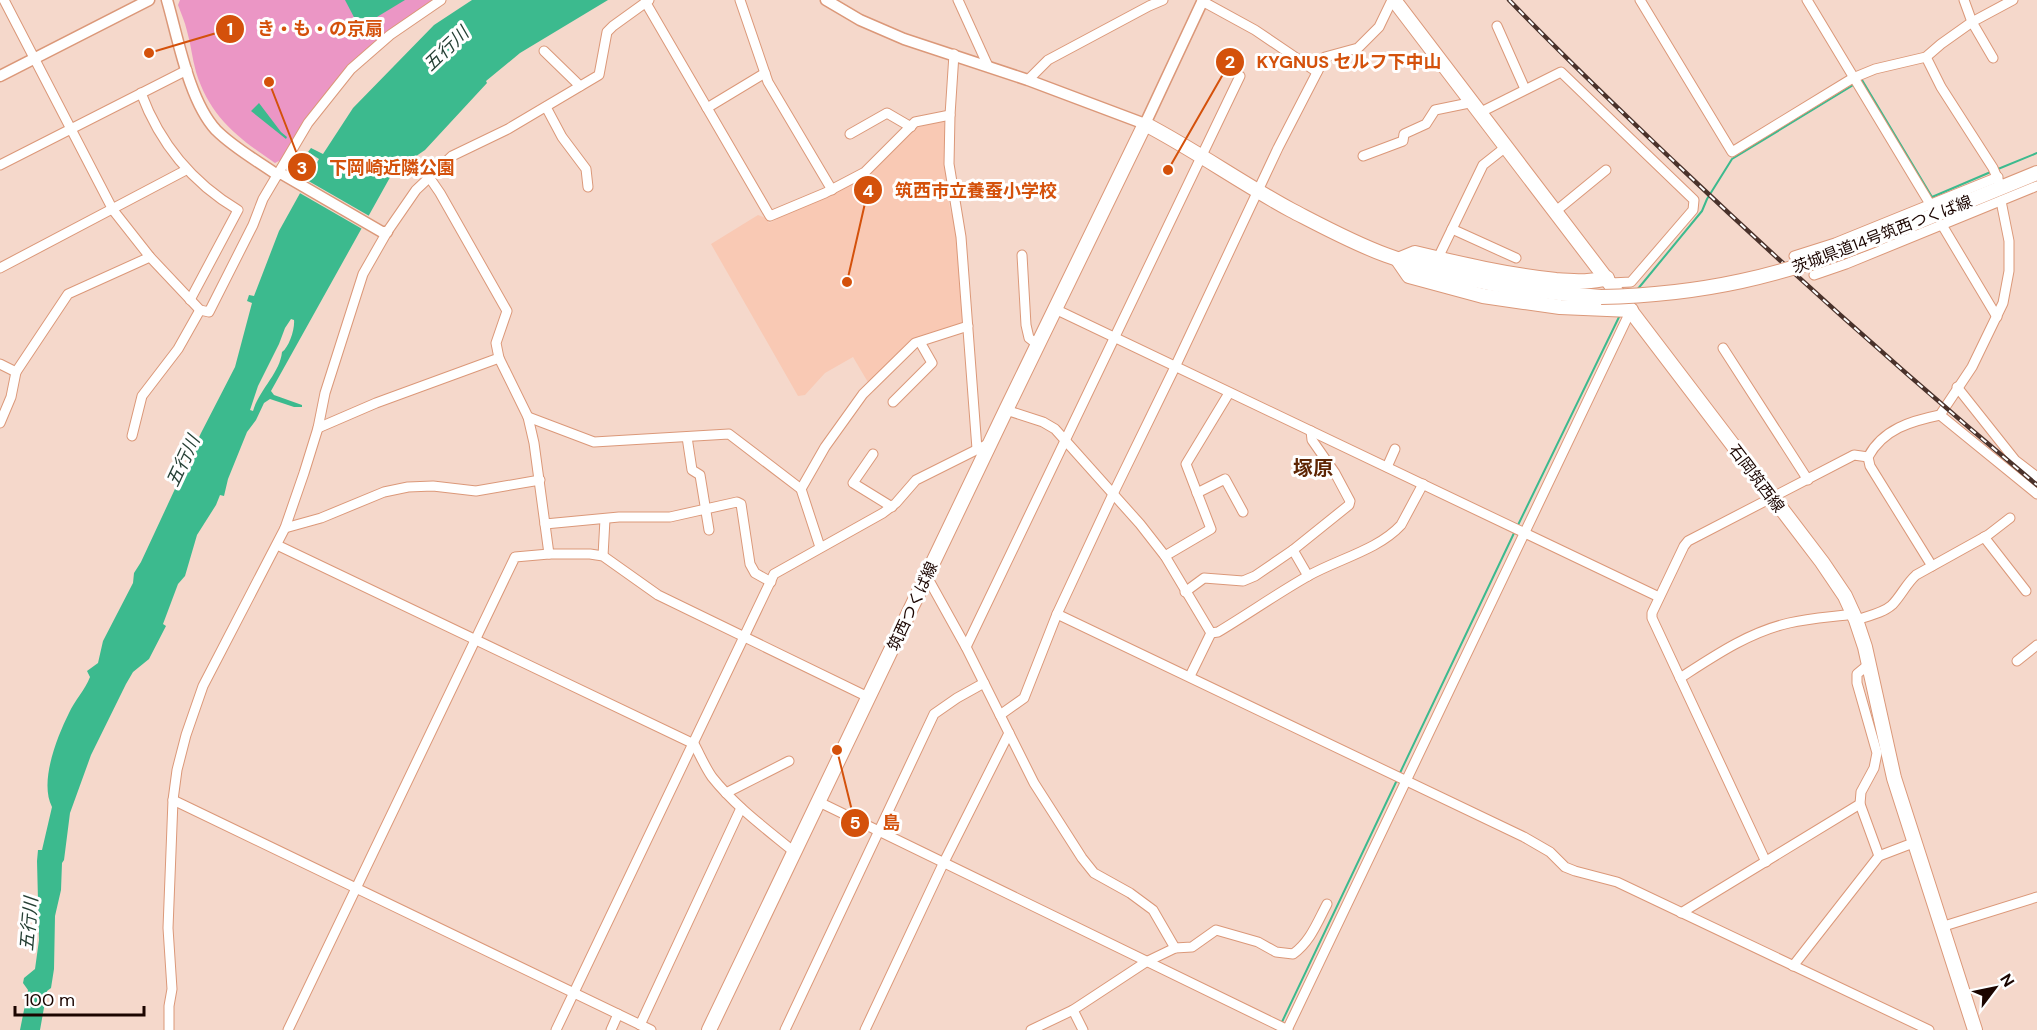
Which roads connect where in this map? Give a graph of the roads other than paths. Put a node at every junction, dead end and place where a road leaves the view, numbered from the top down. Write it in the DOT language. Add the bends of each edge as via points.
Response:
graph roads {
  1 [pos="4,0"];
  2 [pos="149,0"];
  3 [pos="167,0"];
  4 [pos="441,0"];
  5 [pos="740,0"];
  6 [pos="826,0"];
  7 [pos="958,0"];
  8 [pos="1164,0"];
  9 [pos="1203,0"];
  10 [pos="1393,0"];
  11 [pos="1640,0"];
  12 [pos="1807,0"];
  13 [pos="1964,0"];
  14 [pos="2013,0"];
  15 [pos="648,2"];
  16 [pos="1972,22"];
  17 [pos="1497,26"];
  18 [pos="544,51"];
  19 [pos="954,54"];
  20 [pos="1926,57"];
  21 [pos="35,58"];
  22 [pos="1993,58"];
  23 [pos="988,66"];
  24 [pos="187,70"];
  25 [pos="1317,72"];
  26 [pos="765,73"];
  27 [pos="0,76"];
  28 [pos="1240,76"];
  29 [pos="1028,80"];
  30 [pos="1856,81"];
  31 [pos="580,86"];
  32 [pos="1525,89"];
  33 [pos="141,93"];
  34 [pos="546,107"];
  35 [pos="1477,107"];
  36 [pos="707,108"];
  37 [pos="950,116"];
  38 [pos="1145,124"];
  39 [pos="911,127"];
  40 [pos="71,128"];
  41 [pos="850,134"];
  42 [pos="1507,146"];
  43 [pos="1201,156"];
  44 [pos="1363,156"];
  45 [pos="0,165"];
  46 [pos="186,170"];
  47 [pos="1606,170"];
  48 [pos="2037,173"];
  49 [pos="279,174"];
  50 [pos="429,177"];
  51 [pos="1999,185"];
  52 [pos="2037,186"];
  53 [pos="588,187"];
  54 [pos="832,190"];
  55 [pos="1258,191"];
  56 [pos="1930,204"];
  57 [pos="113,210"];
  58 [pos="1556,211"];
  59 [pos="1942,225"];
  60 [pos="1452,229"];
  61 [pos="385,232"];
  62 [pos="1022,255"];
  63 [pos="1794,256"];
  64 [pos="150,257"];
  65 [pos="1438,258"];
  66 [pos="1516,258"];
  67 [pos="1398,260"];
  68 [pos="0,268"];
  69 [pos="1814,275"];
  70 [pos="1609,281"];
  71 [pos="190,300"];
  72 [pos="1055,309"];
  73 [pos="200,310"];
  74 [pos="1631,310"];
  75 [pos="1997,316"];
  76 [pos="968,326"];
  77 [pos="1114,338"];
  78 [pos="920,342"];
  79 [pos="1038,345"];
  80 [pos="1724,348"];
  81 [pos="499,358"];
  82 [pos="0,364"];
  83 [pos="1175,367"];
  84 [pos="16,372"];
  85 [pos="1957,387"];
  86 [pos="1229,393"];
  87 [pos="893,402"];
  88 [pos="1006,410"];
  89 [pos="1940,415"];
  90 [pos="528,417"];
  91 [pos="0,423"];
  92 [pos="318,428"];
  93 [pos="1311,431"];
  94 [pos="132,436"];
  95 [pos="687,437"];
  96 [pos="1065,441"];
  97 [pos="990,442"];
  98 [pos="977,449"];
  99 [pos="1395,449"];
  100 [pos="873,454"];
  101 [pos="1868,457"];
  102 [pos="1387,467"];
  103 [pos="2037,477"];
  104 [pos="540,480"];
  105 [pos="1808,480"];
  106 [pos="1423,484"];
  107 [pos="801,489"];
  108 [pos="1197,493"];
  109 [pos="1113,494"];
  110 [pos="2037,494"];
  111 [pos="1773,499"];
  112 [pos="892,507"];
  113 [pos="705,510"];
  114 [pos="1243,512"];
  115 [pos="2010,518"];
  116 [pos="605,519"];
  117 [pos="545,524"];
  118 [pos="285,528"];
  119 [pos="709,530"];
  120 [pos="1519,531"];
  121 [pos="1984,537"];
  122 [pos="277,545"];
  123 [pos="820,547"];
  124 [pos="1293,550"];
  125 [pos="549,554"];
  126 [pos="603,556"];
  127 [pos="1165,556"];
  128 [pos="1932,566"];
  129 [pos="926,575"];
  130 [pos="1308,576"];
  131 [pos="771,582"];
  132 [pos="2026,591"];
  133 [pos="1185,592"];
  134 [pos="1659,597"];
  135 [pos="1057,614"];
  136 [pos="1855,617"];
  137 [pos="1211,633"];
  138 [pos="744,637"];
  139 [pos="475,640"];
  140 [pos="2037,645"];
  141 [pos="966,647"];
  142 [pos="2017,661"];
  143 [pos="1869,664"];
  144 [pos="1190,676"];
  145 [pos="1680,678"];
  146 [pos="984,683"];
  147 [pos="868,697"];
  148 [pos="1000,715"];
  149 [pos="1009,733"];
  150 [pos="694,744"];
  151 [pos="789,760"];
  152 [pos="1402,778"];
  153 [pos="726,793"];
  154 [pos="173,800"];
  155 [pos="817,801"];
  156 [pos="1860,804"];
  157 [pos="741,808"];
  158 [pos="879,832"];
  159 [pos="1913,843"];
  160 [pos="793,851"];
  161 [pos="1879,856"];
  162 [pos="1766,862"];
  163 [pos="944,864"];
  164 [pos="356,888"];
  165 [pos="2037,897"];
  166 [pos="1327,904"];
  167 [pos="1681,913"];
  168 [pos="1941,927"];
  169 [pos="1175,948"];
  170 [pos="1146,962"];
  171 [pos="1793,966"];
  172 [pos="574,993"];
  173 [pos="1073,1010"];
  174 [pos="618,1014"];
  175 [pos="640,1025"];
  176 [pos="1285,1028"];
  177 [pos="169,1030"];
  178 [pos="288,1030"];
  179 [pos="556,1030"];
  180 [pos="610,1030"];
  181 [pos="651,1030"];
  182 [pos="709,1030"];
  183 [pos="785,1030"];
  184 [pos="865,1030"];
  185 [pos="1031,1030"];
  186 [pos="1083,1030"];
  187 [pos="1929,1030"];
  188 [pos="1975,1030"];
  1 -- 21 [label="street"];
  2 -- 21 [label="street"];
  3 -- 24 [label="street"];
  4 -- 49 [label="street" via="390,35 351,69 308,123"];
  5 -- 26 [label="street"];
  6 -- 19 [label="street" via="904,39"];
  7 -- 23 [label="street"];
  8 -- 29 [label="street" via="1048,60"];
  9 -- 25 [label="street"];
  9 -- 38 [label="street"];
  10 -- 25 [label="street" via="1379,27 1358,48 1325,57"];
  10 -- 35 [label="main road, 石岡筑西線"];
  11 -- 30 [label="street" via="1732,152"];
  12 -- 30 [label="street"];
  13 -- 16 [label="street"];
  14 -- 16 [label="street"];
  15 -- 31 [label="street" via="613,26 599,75"];
  15 -- 36 [label="street"];
  16 -- 20 [label="street"];
  16 -- 22 [label="street"];
  17 -- 32 [label="street"];
  18 -- 31 [label="street"];
  19 -- 23 [label="street"];
  19 -- 37 [label="street"];
  20 -- 30 [label="street" via="1875,69"];
  20 -- 51 [label="street"];
  21 -- 27 [label="street"];
  21 -- 40 [label="street"];
  23 -- 29 [label="street"];
  24 -- 33 [label="street"];
  24 -- 49 [label="street" via="194,93 215,129"];
  25 -- 55 [label="street"];
  26 -- 36 [label="street"];
  26 -- 54 [label="street"];
  28 -- 43 [label="street"];
  29 -- 38 [label="street"];
  30 -- 56 [label="street"];
  31 -- 34 [label="street"];
  32 -- 35 [label="street"];
  32 -- 70 [label="street" via="1561,72 1694,200 1692,210 1631,282"];
  33 -- 40 [label="street"];
  33 -- 46 [label="street" via="150,117"];
  34 -- 50 [label="street" via="452,156"];
  34 -- 53 [label="street" via="586,169"];
  35 -- 42 [label="main road, 石岡筑西線"];
  35 -- 44 [label="street" via="1436,110 1426,124 1404,134 1403,141"];
  36 -- 54 [label="street" via="770,216"];
  37 -- 39 [label="street" via="915,122"];
  37 -- 76 [label="street" via="949,164 961,237"];
  38 -- 43 [label="main road, 茨城県道14号筑西つくば線"];
  38 -- 72 [label="main road, 筑西つくば線"];
  39 -- 41 [label="street" via="887,113"];
  39 -- 54 [label="street" via="865,172"];
  40 -- 45 [label="street"];
  40 -- 57 [label="street"];
  42 -- 58 [label="main road, 石岡筑西線"];
  42 -- 60 [label="street" via="1483,165"];
  43 -- 55 [label="main road, 茨城県道14号筑西つくば線"];
  43 -- 77 [label="street"];
  46 -- 57 [label="street"];
  46 -- 71 [label="street" via="238,210"];
  47 -- 58 [label="street"];
  48 -- 51 [label="main road, 茨城県道14号筑西つくば線"];
  49 -- 61 [label="street"];
  49 -- 73 [label="street" via="209,312"];
  50 -- 61 [label="street"];
  50 -- 81 [label="street" via="507,311 496,343"];
  51 -- 52 [label="street"];
  51 -- 56 [label="street"];
  51 -- 59 [label="street"];
  51 -- 67 [label="main road, 茨城県道14号筑西つくば線, bridge" via="1876,240 1788,270 1734,284 1660,294 1601,297 1540,292 1446,274"];
  51 -- 75 [label="street" via="2009,241 2009,271"];
  55 -- 67 [label="main road, 茨城県道14号筑西つくば線"];
  55 -- 83 [label="street"];
  56 -- 63 [label="street"];
  57 -- 64 [label="street"];
  57 -- 68 [label="street"];
  58 -- 70 [label="main road, 石岡筑西線"];
  59 -- 69 [label="street"];
  59 -- 75 [label="street"];
  60 -- 65 [label="street"];
  60 -- 66 [label="street"];
  61 -- 92 [label="street" via="363,274 325,393"];
  62 -- 79 [label="street" via="1026,325 1029,338"];
  64 -- 71 [label="street"];
  64 -- 84 [label="street" via="68,294"];
  65 -- 67 [label="main road" via="1415,253"];
  65 -- 70 [label="main road" via="1535,278"];
  67 -- 74 [label="main road" via="1409,276 1483,296 1560,307"];
  70 -- 74 [label="main road, 石岡筑西線"];
  71 -- 73 [label="street"];
  72 -- 77 [label="street"];
  72 -- 79 [label="main road, 筑西つくば線"];
  73 -- 94 [label="street" via="178,349 142,396"];
  74 -- 111 [label="main road, 石岡筑西線"];
  74 -- 120 [label="street"];
  75 -- 85 [label="street" via="1972,367"];
  76 -- 78 [label="street"];
  76 -- 98 [label="street"];
  77 -- 83 [label="street"];
  77 -- 96 [label="street"];
  78 -- 87 [label="street" via="932,363"];
  78 -- 107 [label="street" via="863,394"];
  79 -- 88 [label="main road, 筑西つくば線"];
  80 -- 105 [label="street"];
  81 -- 90 [label="street"];
  81 -- 92 [label="street"];
  82 -- 84 [label="street"];
  83 -- 86 [label="street"];
  83 -- 109 [label="street"];
  84 -- 91 [label="street"];
  85 -- 89 [label="street"];
  85 -- 103 [label="street" via="2015,460"];
  86 -- 93 [label="street"];
  86 -- 108 [label="street" via="1186,464"];
  88 -- 96 [label="street" via="1043,422"];
  88 -- 97 [label="main road, 筑西つくば線"];
  89 -- 101 [label="street" via="1889,433 1875,444"];
  89 -- 110 [label="street"];
  90 -- 95 [label="street" via="594,442"];
  90 -- 104 [label="street"];
  92 -- 118 [label="street"];
  93 -- 102 [label="street"];
  93 -- 124 [label="street" via="1315,446 1350,501 1345,510"];
  95 -- 107 [label="street" via="729,434"];
  95 -- 113 [label="street" via="692,470 700,475"];
  96 -- 109 [label="street"];
  96 -- 141 [label="street"];
  97 -- 98 [label="street"];
  97 -- 129 [label="main road, 筑西つくば線"];
  98 -- 112 [label="street" via="916,480"];
  99 -- 102 [label="street"];
  100 -- 112 [label="street" via="853,483"];
  101 -- 105 [label="street" via="1854,455"];
  101 -- 128 [label="street"];
  102 -- 106 [label="street"];
  104 -- 117 [label="street"];
  104 -- 118 [label="street" via="477,491 408,487"];
  105 -- 111 [label="street"];
  106 -- 120 [label="street"];
  106 -- 130 [label="street" via="1396,530"];
  107 -- 123 [label="street"];
  108 -- 114 [label="street" via="1225,479"];
  108 -- 127 [label="street" via="1211,529"];
  109 -- 127 [label="street"];
  109 -- 135 [label="street"];
  111 -- 134 [label="street" via="1688,542"];
  111 -- 136 [label="main road, 石岡筑西線" via="1828,571"];
  112 -- 123 [label="street"];
  113 -- 116 [label="street" via="670,517"];
  113 -- 119 [label="street"];
  113 -- 131 [label="street" via="741,504 750,564 755,573"];
  115 -- 121 [label="street"];
  116 -- 117 [label="street"];
  116 -- 126 [label="street"];
  117 -- 125 [label="street"];
  118 -- 122 [label="street"];
  120 -- 134 [label="street"];
  120 -- 152 [label="street"];
  121 -- 128 [label="street"];
  121 -- 132 [label="street"];
  122 -- 139 [label="street"];
  122 -- 154 [label="street" via="204,686 184,744"];
  123 -- 131 [label="street" via="774,574"];
  124 -- 130 [label="street"];
  124 -- 133 [label="street" via="1243,581 1204,578"];
  125 -- 126 [label="street"];
  125 -- 139 [label="street" via="515,557"];
  126 -- 138 [label="street" via="658,595"];
  127 -- 133 [label="street"];
  128 -- 136 [label="street" via="1909,581 1885,610"];
  129 -- 141 [label="street"];
  129 -- 147 [label="main road, 筑西つくば線"];
  130 -- 137 [label="street"];
  131 -- 138 [label="street"];
  133 -- 137 [label="street"];
  134 -- 145 [label="street" via="1652,618"];
  135 -- 144 [label="street"];
  135 -- 148 [label="street" via="1024,698"];
  136 -- 143 [label="main road, 石岡筑西線"];
  136 -- 145 [label="street" via="1789,623 1769,629 1724,650"];
  137 -- 144 [label="street"];
  138 -- 147 [label="street"];
  138 -- 150 [label="street"];
  139 -- 150 [label="street"];
  139 -- 164 [label="street"];
  140 -- 142 [label="street"];
  141 -- 146 [label="street"];
  143 -- 156 [label="street" via="1857,674 1857,683 1877,753"];
  143 -- 159 [label="main road, 石岡筑西線"];
  144 -- 152 [label="street"];
  145 -- 162 [label="street"];
  146 -- 148 [label="street"];
  146 -- 158 [label="street" via="934,714"];
  147 -- 155 [label="main road, 筑西つくば線"];
  148 -- 149 [label="street"];
  149 -- 163 [label="street"];
  149 -- 169 [label="street" via="1034,783 1082,858 1094,873 1130,892 1153,910"];
  150 -- 153 [label="street"];
  150 -- 172 [label="street"];
  151 -- 153 [label="street"];
  152 -- 167 [label="street" via="1541,846 1565,867 1617,882"];
  152 -- 176 [label="street"];
  153 -- 157 [label="street"];
  154 -- 164 [label="street"];
  154 -- 177 [label="street"];
  155 -- 158 [label="street"];
  155 -- 160 [label="main road, 筑西つくば線"];
  156 -- 161 [label="street"];
  156 -- 162 [label="street"];
  157 -- 160 [label="street"];
  157 -- 175 [label="street"];
  158 -- 163 [label="street"];
  158 -- 183 [label="street"];
  159 -- 161 [label="street"];
  159 -- 168 [label="main road, 石岡筑西線"];
  160 -- 182 [label="main road, 筑西つくば線"];
  161 -- 171 [label="street"];
  162 -- 167 [label="street"];
  163 -- 170 [label="street"];
  163 -- 184 [label="street"];
  164 -- 172 [label="street"];
  164 -- 178 [label="street"];
  165 -- 168 [label="street"];
  166 -- 169 [label="street" via="1302,947 1293,954 1276,952 1258,942 1216,930 1192,947"];
  167 -- 171 [label="street"];
  168 -- 188 [label="main road, 石岡筑西線"];
  169 -- 170 [label="street"];
  170 -- 173 [label="street"];
  170 -- 176 [label="street"];
  171 -- 187 [label="street"];
  172 -- 174 [label="street"];
  172 -- 179 [label="street"];
  173 -- 185 [label="street"];
  173 -- 186 [label="street"];
  174 -- 175 [label="street"];
  174 -- 180 [label="street"];
  175 -- 181 [label="street"];
}
